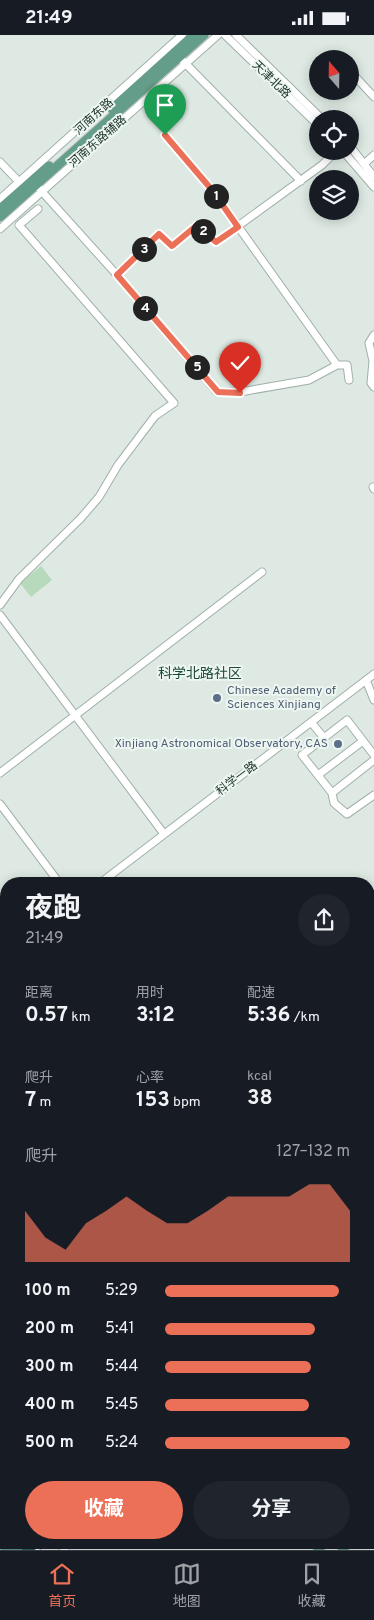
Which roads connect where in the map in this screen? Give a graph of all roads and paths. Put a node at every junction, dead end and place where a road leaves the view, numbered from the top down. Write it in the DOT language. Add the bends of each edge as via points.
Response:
graph roads {
  1 [pos="182,35"];
  2 [pos="194,35"];
  3 [pos="204,35"];
  4 [pos="218,35"];
  5 [pos="225,35"];
  6 [pos="236,35"];
  7 [pos="183,61"];
  8 [pos="359,80"];
  9 [pos="374,97"];
  10 [pos="313,110"];
  11 [pos="309,116"];
  12 [pos="165,135"];
  13 [pos="374,155"];
  14 [pos="359,156"];
  15 [pos="326,160"];
  16 [pos="351,160"];
  17 [pos="0,162"];
  18 [pos="365,163"];
  19 [pos="374,177"];
  20 [pos="301,181"];
  21 [pos="22,184"];
  22 [pos="374,187"];
  23 [pos="39,188"];
  24 [pos="0,199"];
  25 [pos="0,209"];
  26 [pos="38,209"];
  27 [pos="0,217"];
  28 [pos="238,227"];
  29 [pos="0,229"];
  30 [pos="117,275"];
  31 [pos="374,335"];
  32 [pos="337,365"];
  33 [pos="349,380"];
  34 [pos="374,387"];
  35 [pos="262,572"];
  36 [pos="0,605"];
  37 [pos="0,615"];
  38 [pos="374,674"];
  39 [pos="366,680"];
  40 [pos="374,700"];
  41 [pos="76,715"];
  42 [pos="311,722"];
  43 [pos="324,738"];
  44 [pos="363,741"];
  45 [pos="374,755"];
  46 [pos="374,760"];
  47 [pos="0,773"];
  48 [pos="318,775"];
  49 [pos="332,793"];
  50 [pos="374,795"];
  51 [pos="0,804"];
  52 [pos="164,834"];
  53 [pos="55,877"];
  54 [pos="108,877"];
  1 -- 21 [label="street, 河南东路辅路"];
  2 -- 21 [label="main road, 河南东路"];
  3 -- 7 [label="main road, 河南东路"];
  4 -- 7 [label="street"];
  5 -- 11 [label="street, 天津北路"];
  6 -- 10 [label="street"];
  7 -- 20 [label="street"];
  7 -- 23 [label="main road, 河南东路"];
  8 -- 9 [label="street"];
  12 -- 28 [label="street" via="212,190"];
  13 -- 18 [label="street"];
  14 -- 18 [label="street"];
  15 -- 20 [label="street"];
  16 -- 22 [label="street"];
  17 -- 21 [label="street"];
  18 -- 19 [label="street"];
  20 -- 28 [label="street"];
  21 -- 23 [label="street"];
  21 -- 24 [label="street, 河南东路辅路"];
  21 -- 25 [label="main road, 河南东路"];
  23 -- 27 [label="main road, 河南东路"];
  23 -- 29 [label="street"];
  23 -- 30 [label="street"];
  26 -- 36 [label="street" via="19,225 174,403 155,416 87,511 19,579"];
  28 -- 30 [label="street" via="216,242 196,226 172,246 159,234"];
  28 -- 32 [label="street"];
  30 -- 32 [label="street" via="218,392 240,393 309,380"];
  31 -- 34 [label="street" via="369,343 373,361 371,383"];
  32 -- 33 [label="street" via="347,365"];
  35 -- 41 [label="street"];
  37 -- 41 [label="street"];
  38 -- 39 [label="street, 科学一路"];
  39 -- 40 [label="street"];
  39 -- 42 [label="street, 科学一路"];
  41 -- 47 [label="street"];
  41 -- 52 [label="street"];
  42 -- 43 [label="street"];
  42 -- 52 [label="street, 科学一路"];
  43 -- 44 [label="street" via="347,720"];
  43 -- 48 [label="street" via="302,755"];
  44 -- 45 [label="street"];
  44 -- 48 [label="street"];
  46 -- 49 [label="street"];
  48 -- 49 [label="street"];
  49 -- 50 [label="street" via="334,803 347,814"];
  51 -- 53 [label="street"];
  52 -- 54 [label="street, 科学一路"];
}
